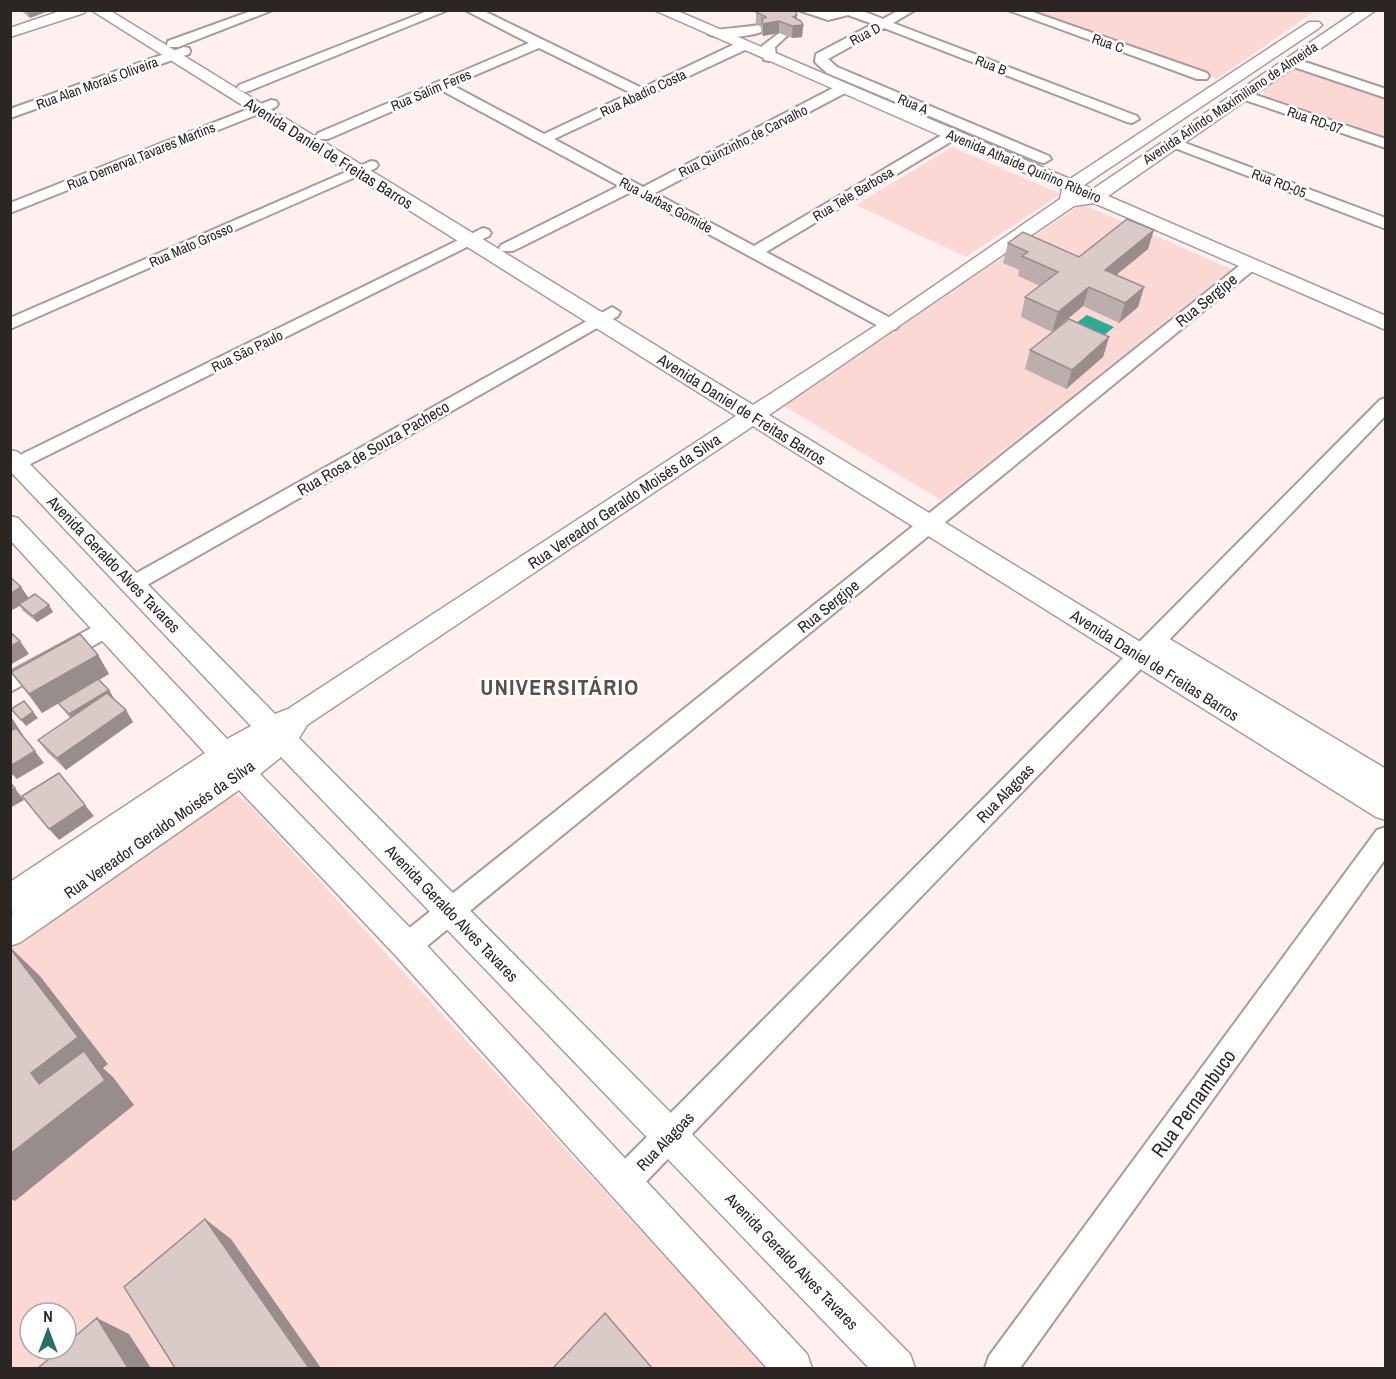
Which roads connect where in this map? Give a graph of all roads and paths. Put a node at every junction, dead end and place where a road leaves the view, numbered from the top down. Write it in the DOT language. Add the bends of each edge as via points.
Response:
graph roads {
  1 [pos="79,10"];
  2 [pos="99,10"];
  3 [pos="119,10"];
  4 [pos="267,10"];
  5 [pos="442,10"];
  6 [pos="471,10"];
  7 [pos="661,10"];
  8 [pos="909,10"];
  9 [pos="1014,10"];
  10 [pos="1369,10"];
  11 [pos="850,11"];
  12 [pos="1332,13"];
  13 [pos="801,14"];
  14 [pos="884,24"];
  15 [pos="762,28"];
  16 [pos="10,33"];
  17 [pos="713,33"];
  18 [pos="782,35"];
  19 [pos="539,43"];
  20 [pos="742,46"];
  21 [pos="1279,48"];
  22 [pos="176,51"];
  23 [pos="769,57"];
  24 [pos="821,57"];
  25 [pos="1295,59"];
  26 [pos="1202,76"];
  27 [pos="442,85"];
  28 [pos="244,88"];
  29 [pos="842,89"];
  30 [pos="642,93"];
  31 [pos="1386,94"];
  32 [pos="1244,95"];
  33 [pos="264,107"];
  34 [pos="10,114"];
  35 [pos="1132,119"];
  36 [pos="952,135"];
  37 [pos="323,136"];
  38 [pos="544,140"];
  39 [pos="1172,142"];
  40 [pos="1386,144"];
  41 [pos="1044,159"];
  42 [pos="364,168"];
  43 [pos="1091,173"];
  44 [pos="1113,182"];
  45 [pos="637,189"];
  46 [pos="1070,194"];
  47 [pos="1094,196"];
  48 [pos="10,208"];
  49 [pos="1386,224"];
  50 [pos="476,237"];
  51 [pos="507,248"];
  52 [pos="754,252"];
  53 [pos="1250,265"];
  54 [pos="605,316"];
  55 [pos="10,324"];
  56 [pos="1386,324"];
  57 [pos="890,325"];
  58 [pos="1386,404"];
  59 [pos="759,411"];
  60 [pos="13,463"];
  61 [pos="935,519"];
  62 [pos="10,524"];
  63 [pos="133,584"];
  64 [pos="106,628"];
  65 [pos="1146,649"];
  66 [pos="10,683"];
  67 [pos="284,728"];
  68 [pos="232,764"];
  69 [pos="1386,784"];
  70 [pos="1386,808"];
  71 [pos="1386,838"];
  72 [pos="10,899"];
  73 [pos="450,911"];
  74 [pos="10,932"];
  75 [pos="407,946"];
  76 [pos="669,1136"];
  77 [pos="623,1183"];
  78 [pos="793,1368"];
  79 [pos="896,1368"];
  80 [pos="1001,1368"];
  1 -- 16 [label="street"];
  2 -- 22 [label="street, Avenida Daniel de Freitas Barros"];
  3 -- 22 [label="street, Avenida Daniel de Freitas Barros"];
  4 -- 22 [label="street, Rua Alan Morais Oliveira"];
  5 -- 28 [label="street"];
  6 -- 19 [label="street"];
  7 -- 17 [label="street, Avenida Athaide Quirino Ribeiro"];
  8 -- 14 [label="street, Rua D"];
  9 -- 26 [label="street, Rua C"];
  10 -- 25 [label="street, Avenida Arlindo Maximiliano de Almeida"];
  11 -- 13 [label="street" via="837,15"];
  11 -- 14 [label="street, Rua B"];
  12 -- 21 [label="street, Avenida Arlindo Maximiliano de Almeida"];
  14 -- 24 [label="street, Rua D"];
  14 -- 35 [label="street, Rua B"];
  15 -- 17 [label="street"];
  17 -- 20 [label="street, Avenida Athaide Quirino Ribeiro"];
  18 -- 23 [label="street" via="768,46"];
  19 -- 27 [label="street, Rua Salim Feres"];
  19 -- 30 [label="street"];
  20 -- 23 [label="street, Avenida Athaide Quirino Ribeiro"];
  20 -- 30 [label="street, Rua Abadio Costa"];
  21 -- 25 [label="street"];
  21 -- 43 [label="street, Avenida Arlindo Maximiliano de Almeida"];
  22 -- 28 [label="street, Avenida Daniel de Freitas Barros"];
  22 -- 33 [label="street, Avenida Daniel de Freitas Barros"];
  22 -- 34 [label="street, Rua Alan Morais Oliveira"];
  23 -- 29 [label="street, Avenida Athaide Quirino Ribeiro"];
  24 -- 41 [label="street, Rua A" via="832,70"];
  25 -- 31 [label="street"];
  25 -- 32 [label="street, Avenida Arlindo Maximiliano de Almeida"];
  27 -- 37 [label="street, Rua Salim Feres"];
  27 -- 38 [label="street, Rua Jarbas Gomide"];
  28 -- 33 [label="street, Avenida Daniel de Freitas Barros"];
  29 -- 36 [label="street, Avenida Athaide Quirino Ribeiro"];
  29 -- 45 [label="street, Rua Quinzinho de Carvalho"];
  30 -- 38 [label="street, Rua Abadio Costa"];
  32 -- 39 [label="street, Avenida Arlindo Maximiliano de Almeida"];
  32 -- 40 [label="street, Rua RD-07"];
  33 -- 37 [label="street, Avenida Daniel de Freitas Barros"];
  33 -- 42 [label="street, Avenida Daniel de Freitas Barros"];
  33 -- 48 [label="street, Rua Demerval Tavares Martins"];
  36 -- 46 [label="street, Avenida Athaide Quirino Ribeiro"];
  36 -- 52 [label="street, Rua Tele Barbosa"];
  37 -- 42 [label="street, Avenida Daniel de Freitas Barros"];
  38 -- 45 [label="street, Rua Jarbas Gomide"];
  39 -- 44 [label="street, Avenida Arlindo Maximiliano de Almeida"];
  39 -- 49 [label="street, Rua RD-05"];
  42 -- 50 [label="street, Avenida Daniel de Freitas Barros"];
  42 -- 55 [label="street, Rua Mato Grosso"];
  43 -- 44 [label="street"];
  43 -- 46 [label="street, Avenida Arlindo Maximiliano de Almeida"];
  44 -- 47 [label="street, Avenida Arlindo Maximiliano de Almeida"];
  45 -- 51 [label="street, Rua Quinzinho de Carvalho"];
  45 -- 52 [label="street, Rua Jarbas Gomide"];
  46 -- 47 [label="street, Avenida Athaide Quirino Ribeiro"];
  46 -- 57 [label="street, Rua Vereador Geraldo Moisés da Silva"];
  47 -- 53 [label="street, Avenida Athaide Quirino Ribeiro"];
  50 -- 51 [label="street, Avenida Daniel de Freitas Barros"];
  50 -- 54 [label="street, Avenida Daniel de Freitas Barros"];
  50 -- 60 [label="street, Rua São Paulo"];
  51 -- 54 [label="street, Avenida Daniel de Freitas Barros"];
  52 -- 57 [label="street, Rua Jarbas Gomide"];
  53 -- 56 [label="street, Avenida Athaide Quirino Ribeiro"];
  53 -- 61 [label="street, Rua Sergipe"];
  54 -- 59 [label="street, Avenida Daniel de Freitas Barros"];
  54 -- 63 [label="street, Rua Rosa de Souza Pacheco"];
  57 -- 59 [label="street, Rua Vereador Geraldo Moisés da Silva"];
  58 -- 65 [label="street, Rua Alagoas"];
  59 -- 61 [label="street, Avenida Daniel de Freitas Barros"];
  59 -- 67 [label="street, Rua Vereador Geraldo Moisés da Silva"];
  60 -- 63 [label="street, Avenida Geraldo Alves Tavares"];
  61 -- 65 [label="street, Avenida Daniel de Freitas Barros"];
  61 -- 73 [label="street, Rua Sergipe"];
  62 -- 64 [label="street"];
  63 -- 67 [label="street, Avenida Geraldo Alves Tavares"];
  64 -- 66 [label="street"];
  64 -- 68 [label="street"];
  65 -- 69 [label="street, Avenida Daniel de Freitas Barros"];
  65 -- 70 [label="street, Avenida Daniel de Freitas Barros"];
  65 -- 76 [label="street, Rua Alagoas"];
  67 -- 68 [label="street, Rua Vereador Geraldo Moisés da Silva"];
  67 -- 73 [label="street, Avenida Geraldo Alves Tavares"];
  68 -- 72 [label="street, Rua Vereador Geraldo Moisés da Silva"];
  68 -- 74 [label="street, Rua Vereador Geraldo Moisés da Silva"];
  68 -- 75 [label="street"];
  71 -- 80 [label="street, Rua Pernambuco"];
  73 -- 75 [label="street, Rua Sergipe"];
  73 -- 76 [label="street, Avenida Geraldo Alves Tavares"];
  75 -- 77 [label="street"];
  76 -- 77 [label="street, Rua Alagoas"];
  76 -- 79 [label="street, Avenida Geraldo Alves Tavares"];
  77 -- 78 [label="street"];
}
